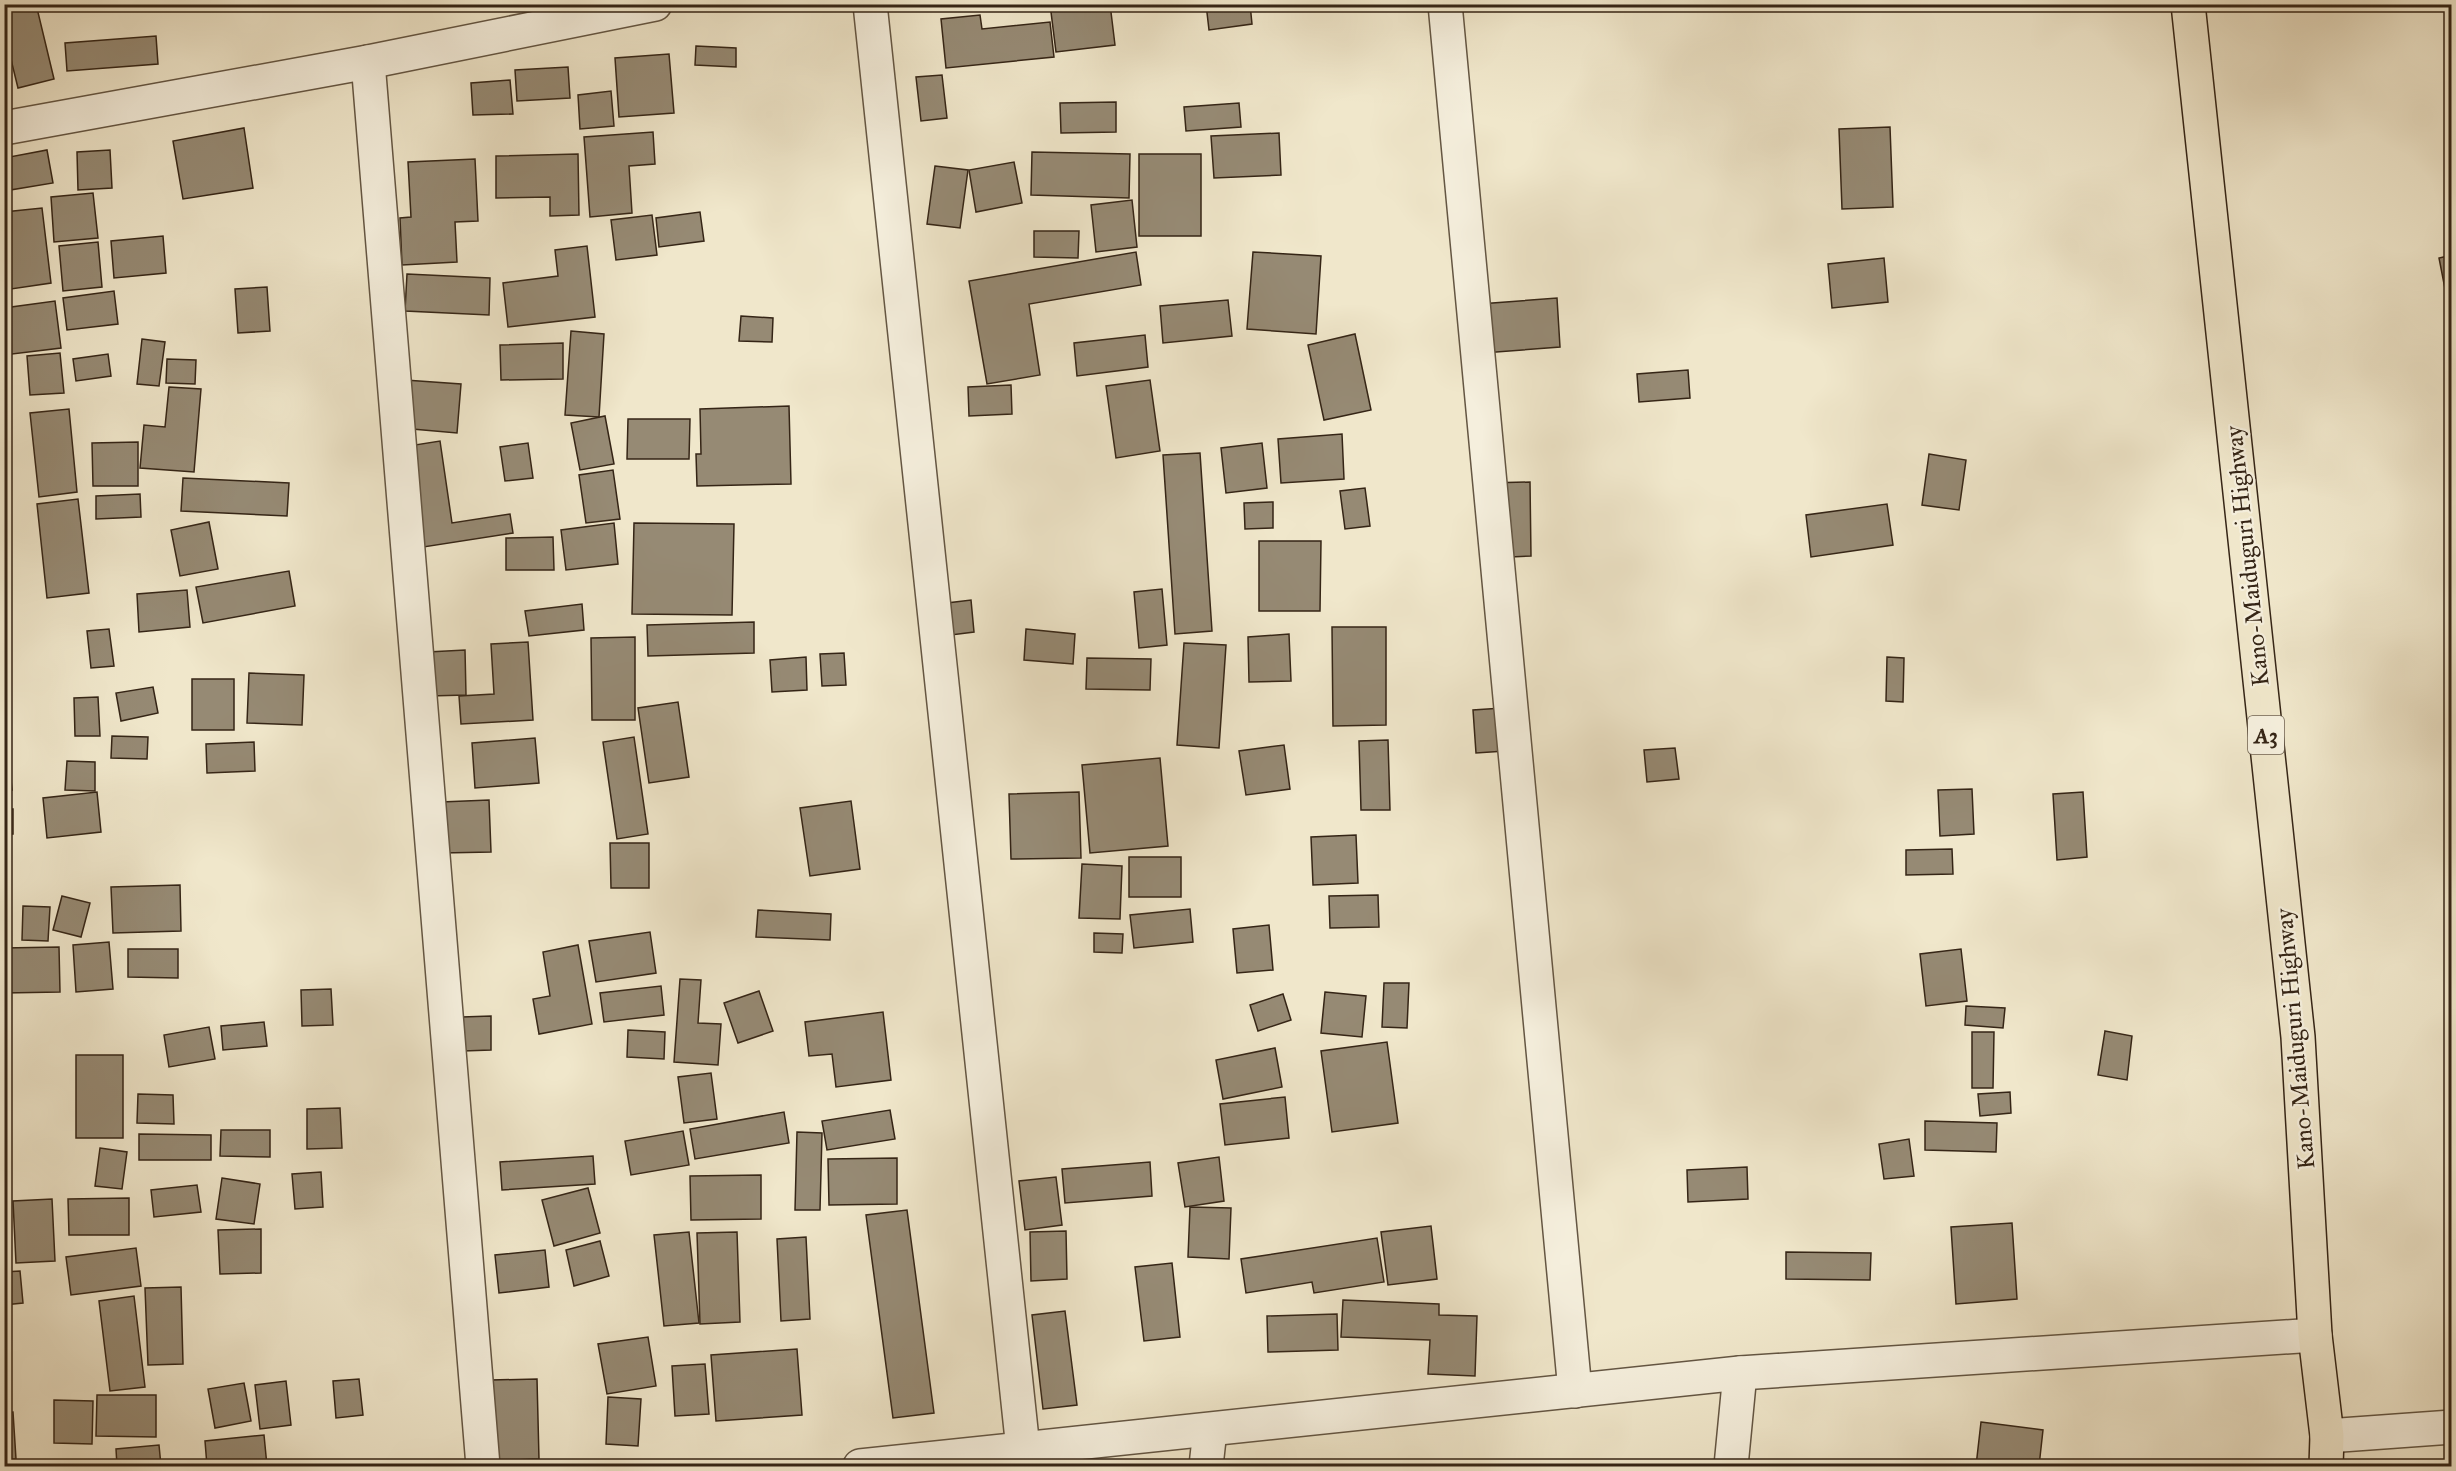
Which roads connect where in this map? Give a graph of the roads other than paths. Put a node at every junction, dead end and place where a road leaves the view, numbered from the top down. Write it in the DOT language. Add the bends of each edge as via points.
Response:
graph roads {
  1 [pos="655,4"];
  2 [pos="870,4"];
  3 [pos="1444,4"];
  4 [pos="2188,4"];
  5 [pos="368,62"];
  6 [pos="4,128"];
  7 [pos="2315,1335"];
  8 [pos="1740,1372"];
  9 [pos="1575,1390"];
  10 [pos="2451,1427"];
  11 [pos="1210,1430"];
  12 [pos="1023,1449"];
  13 [pos="2327,1451"];
  14 [pos="483,1467"];
  15 [pos="861,1467"];
  16 [pos="1206,1467"];
  17 [pos="1731,1467"];
  1 -- 5 [label="street"];
  2 -- 12 [label="street"];
  3 -- 9 [label="street"];
  4 -- 7 [label="highway, Kano-Maiduguri Highway / A3" via="2298,1037"];
  5 -- 6 [label="street"];
  5 -- 14 [label="street"];
  7 -- 8 [label="street"];
  7 -- 13 [label="highway, Kano-Maiduguri Highway / A3"];
  8 -- 9 [label="street"];
  8 -- 17 [label="street"];
  9 -- 11 [label="street"];
  10 -- 13 [label="street"];
  11 -- 12 [label="street"];
  11 -- 16 [label="street"];
  12 -- 15 [label="street"];
}
